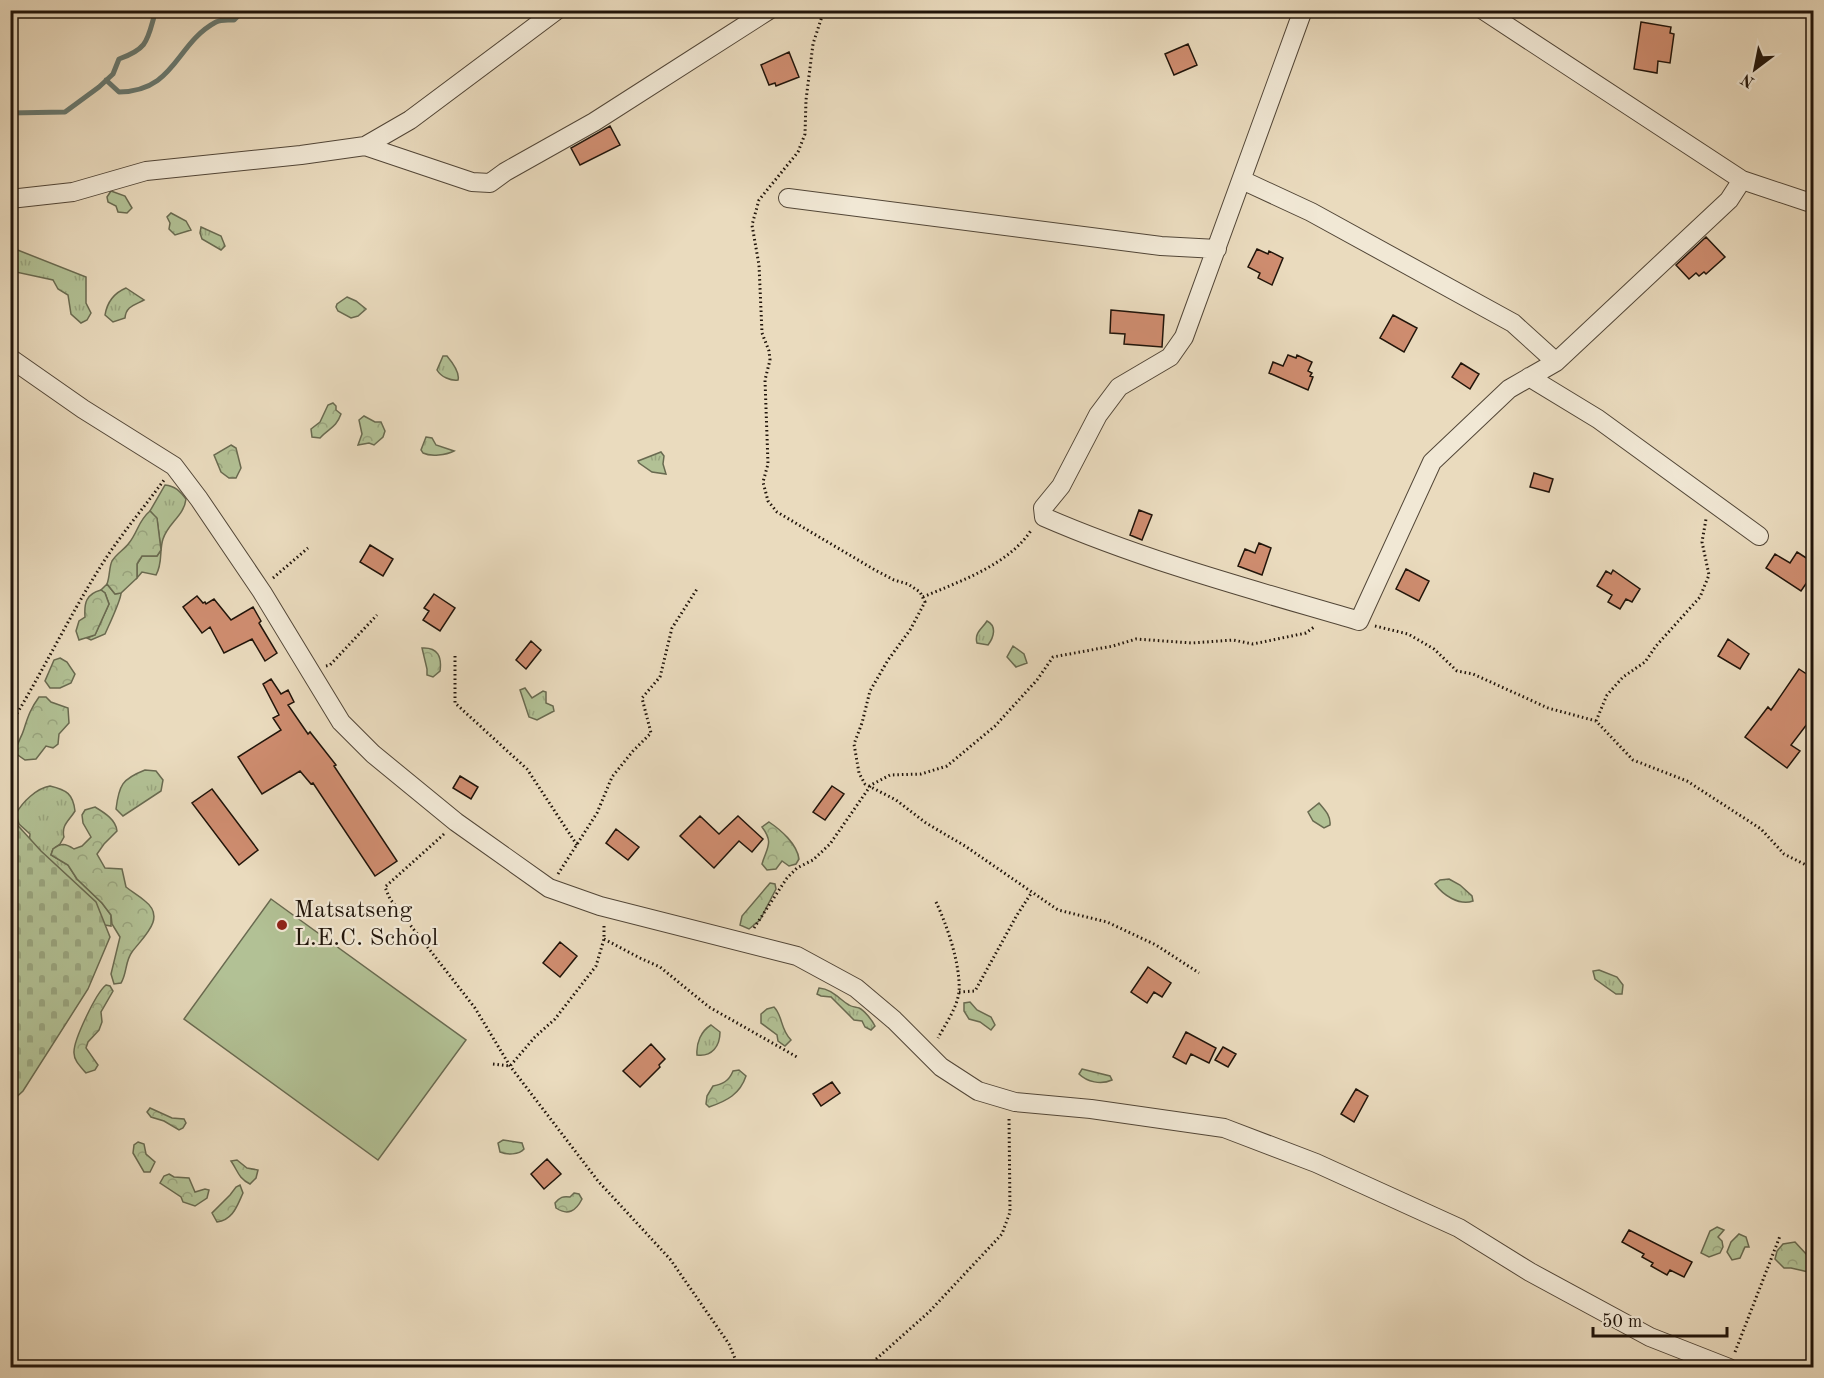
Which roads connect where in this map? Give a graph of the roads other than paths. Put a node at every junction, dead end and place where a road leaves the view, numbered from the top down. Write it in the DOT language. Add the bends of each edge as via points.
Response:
graph roads {
  1 [pos="557,10"];
  2 [pos="769,10"];
  3 [pos="1303,10"];
  4 [pos="1483,10"];
  5 [pos="365,146"];
  6 [pos="1242,180"];
  7 [pos="1742,180"];
  8 [pos="788,198"];
  9 [pos="10,199"];
  10 [pos="1814,204"];
  11 [pos="1217,249"];
  12 [pos="10,358"];
  13 [pos="1556,362"];
  14 [pos="1529,377"];
  15 [pos="1759,536"];
  16 [pos="1729,1367"];
  1 -- 5 [label="street" via="410,120"];
  2 -- 5 [label="street" via="490,183 472,182"];
  3 -- 6 [label="street"];
  4 -- 7 [label="street"];
  5 -- 9 [label="street" via="146,171 73,192"];
  6 -- 11 [label="street"];
  6 -- 13 [label="street" via="1311,212 1513,323"];
  7 -- 10 [label="street"];
  7 -- 13 [label="street" via="1729,200"];
  8 -- 11 [label="street" via="1161,246"];
  11 -- 14 [label="street" via="1184,337 1170,357 1119,387 1098,415 1061,486 1042,508 1044,517 1086,536 1359,621 1432,462 1509,389"];
  12 -- 16 [label="street" via="174,466 259,587 341,722 373,754 456,822 549,888 600,906 797,956 856,988 941,1066 978,1091 1009,1100 1224,1128 1316,1162 1448,1224 1650,1338"];
  13 -- 14 [label="street"];
  14 -- 15 [label="street" via="1598,419"];
}
